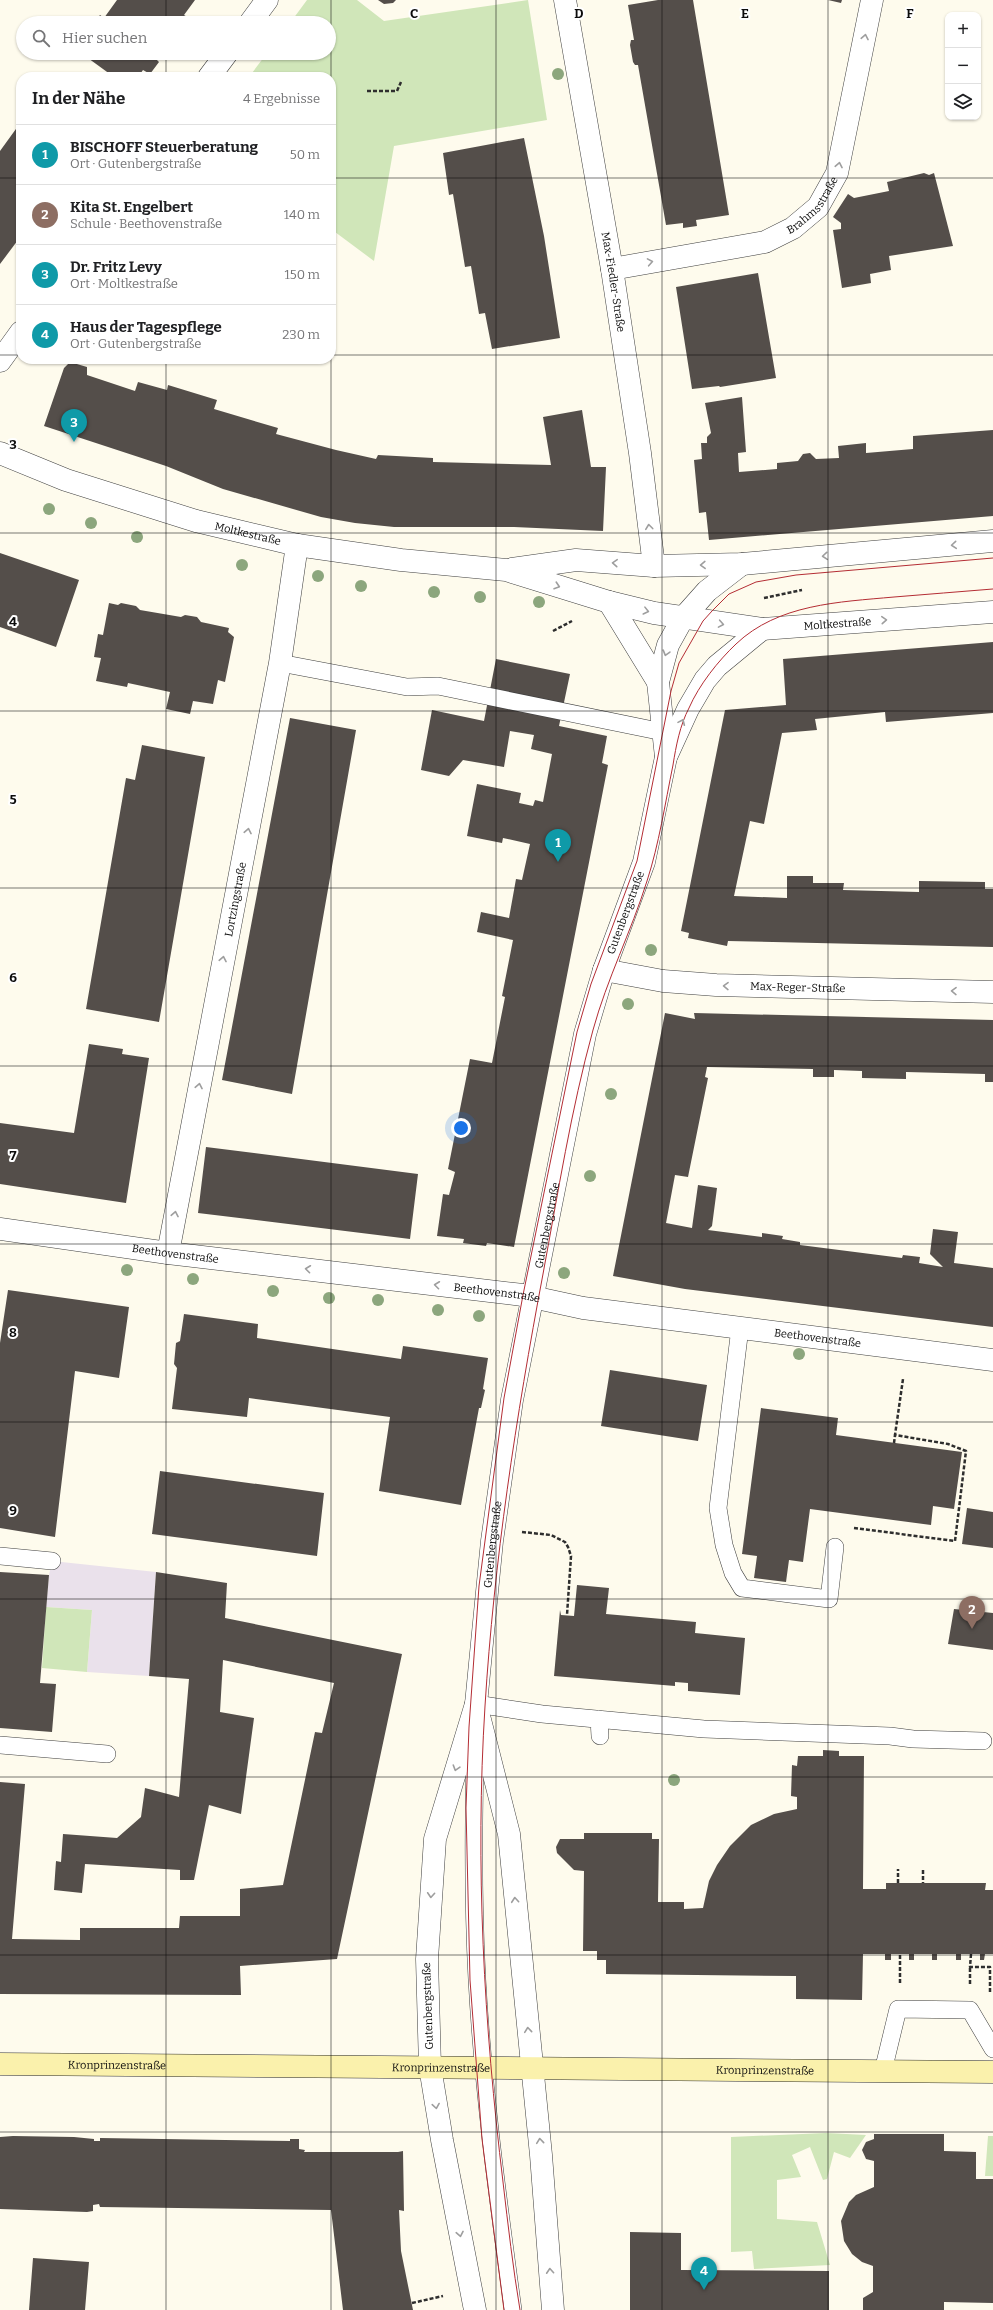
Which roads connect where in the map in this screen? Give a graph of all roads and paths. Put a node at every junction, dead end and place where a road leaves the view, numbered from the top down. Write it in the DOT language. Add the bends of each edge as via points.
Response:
graph roads {
  1 [pos="267,0"];
  2 [pos="565,0"];
  3 [pos="872,0"];
  4 [pos="255,16"];
  5 [pos="222,60"];
  6 [pos="213,72"];
  7 [pos="401,82"];
  8 [pos="368,91"];
  9 [pos="612,269"];
  10 [pos="16,339"];
  11 [pos="0,361"];
  12 [pos="0,453"];
  13 [pos="993,541"];
  14 [pos="298,545"];
  15 [pos="742,564"];
  16 [pos="654,566"];
  17 [pos="506,570"];
  18 [pos="807,590"];
  19 [pos="761,601"];
  20 [pos="609,602"];
  21 [pos="993,612"];
  22 [pos="683,618"];
  23 [pos="762,629"];
  24 [pos="280,663"];
  25 [pos="658,682"];
  26 [pos="663,732"];
  27 [pos="666,757"];
  28 [pos="604,970"];
  29 [pos="993,992"];
  30 [pos="0,1229"];
  31 [pos="168,1253"];
  32 [pos="531,1297"];
  33 [pos="740,1328"];
  34 [pos="908,1348"];
  35 [pos="993,1360"];
  36 [pos="895,1434"];
  37 [pos="894,1443"];
  38 [pos="544,1534"];
  39 [pos="835,1548"];
  40 [pos="0,1556"];
  41 [pos="52,1561"];
  42 [pos="567,1615"];
  43 [pos="476,1704"];
  44 [pos="599,1719"];
  45 [pos="600,1736"];
  46 [pos="983,1741"];
  47 [pos="0,1745"];
  48 [pos="107,1754"];
  49 [pos="898,1869"];
  50 [pos="923,1870"];
  51 [pos="898,1883"];
  52 [pos="923,1883"];
  53 [pos="900,1954"];
  54 [pos="971,1954"];
  55 [pos="970,1967"];
  56 [pos="900,1972"];
  57 [pos="970,1974"];
  58 [pos="990,1994"];
  59 [pos="993,2049"];
  60 [pos="0,2064"];
  61 [pos="430,2068"];
  62 [pos="483,2068"];
  63 [pos="532,2068"];
  64 [pos="883,2071"];
  65 [pos="993,2072"];
  66 [pos="444,2296"];
  67 [pos="412,2303"];
  68 [pos="475,2310"];
  69 [pos="513,2310"];
  70 [pos="552,2310"];
  1 -- 4 [label="street"];
  2 -- 9 [label="street, Max-Fiedler-Straße"];
  9 -- 3 [label="street, Brahmsstraße, one-way" via="765,242 793,228 818,207 837,173"];
  5 -- 6 [label="street"];
  7 -- 8 [label="path" via="397,90"];
  16 -- 9 [label="street, Max-Fiedler-Straße, one-way"];
  10 -- 11 [label="street"];
  12 -- 14 [label="street, Moltkestraße" via="66,480 196,521"];
  13 -- 15 [label="street, Moltkestraße, one-way"];
  14 -- 17 [label="street, Moltkestraße" via="401,560"];
  14 -- 24 [label="street, Lortzingstraße"];
  15 -- 16 [label="street, Moltkestraße, one-way"];
  15 -- 22 [label="street" via="707,591"];
  16 -- 17 [label="street, Moltkestraße, one-way" via="576,560"];
  17 -- 20 [label="street, Moltkestraße, one-way"];
  18 -- 19 [label="path" via="766,597"];
  20 -- 22 [label="street, Moltkestraße, one-way"];
  20 -- 25 [label="street, Gutenbergstraße"];
  23 -- 21 [label="street, Moltkestraße, one-way"];
  22 -- 23 [label="street, Moltkestraße, one-way"];
  22 -- 25 [label="street, Gutenbergstraße, one-way" via="668,645"];
  27 -- 23 [label="street, Gutenbergstraße, one-way" via="688,709 706,680 717,666"];
  24 -- 26 [label="lane" via="407,687 438,686"];
  31 -- 24 [label="street, Lortzingstraße, one-way"];
  25 -- 26 [label="street, Gutenbergstraße"];
  26 -- 27 [label="street, Gutenbergstraße"];
  27 -- 28 [label="street, Gutenbergstraße" via="644,862"];
  29 -- 28 [label="street, Max-Reger-Straße, one-way" via="716,985 664,981"];
  28 -- 32 [label="street, Gutenbergstraße" via="584,1034"];
  30 -- 31 [label="street, Beethovenstraße"];
  32 -- 31 [label="street, Beethovenstraße, one-way"];
  32 -- 33 [label="street, Beethovenstraße" via="583,1308"];
  32 -- 43 [label="street, Gutenbergstraße" via="502,1465"];
  33 -- 34 [label="street, Beethovenstraße"];
  33 -- 39 [label="lane" via="718,1508 724,1545 733,1573 742,1588 829,1599"];
  34 -- 35 [label="street, Beethovenstraße"];
  34 -- 36 [label="path"];
  36 -- 37 [label="path"];
  36 -- 39 [label="path" via="948,1444 966,1451 955,1541 837,1525"];
  38 -- 42 [label="path" via="565,1542 571,1556"];
  40 -- 41 [label="lane"];
  43 -- 44 [label="lane"];
  43 -- 61 [label="street, Gutenbergstraße, one-way" via="435,1839 426,1959"];
  43 -- 62 [label="lane" via="474,1905"];
  63 -- 43 [label="street, Gutenbergstraße, one-way" via="509,1834"];
  44 -- 45 [label="lane"];
  44 -- 46 [label="lane" via="704,1729"];
  47 -- 48 [label="lane"];
  49 -- 51 [label="path"];
  50 -- 52 [label="path"];
  53 -- 56 [label="path"];
  54 -- 55 [label="path"];
  55 -- 57 [label="path"];
  55 -- 58 [label="path" via="990,1967"];
  59 -- 64 [label="lane" via="970,2010 898,2009"];
  60 -- 61 [label="main road, Kronprinzenstraße"];
  61 -- 62 [label="main road, Kronprinzenstraße"];
  61 -- 68 [label="street, Gutenbergstraße, one-way"];
  62 -- 63 [label="main road, Kronprinzenstraße"];
  62 -- 69 [label="lane"];
  63 -- 64 [label="main road, Kronprinzenstraße"];
  70 -- 63 [label="street, Gutenbergstraße, one-way"];
  64 -- 65 [label="main road, Kronprinzenstraße"];
  66 -- 67 [label="path"];
}
